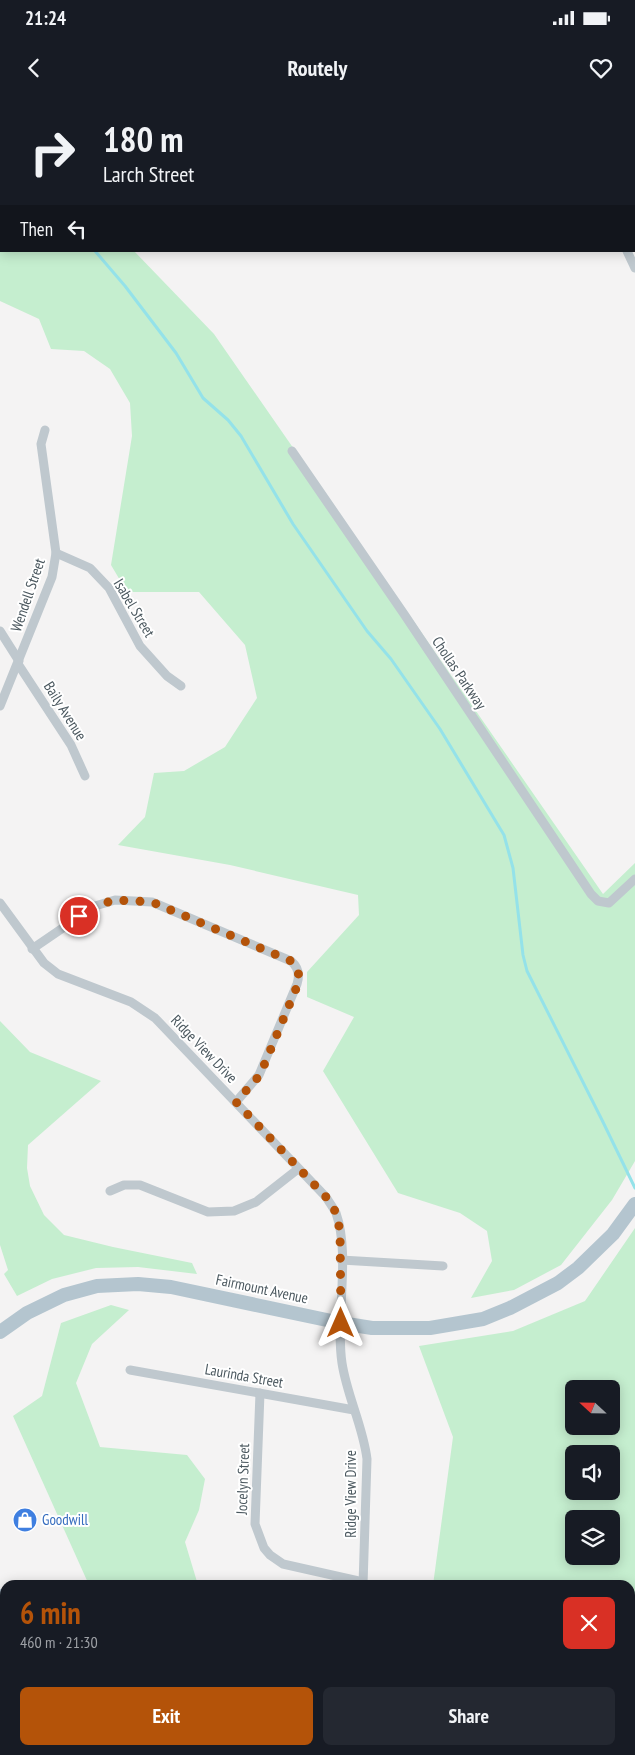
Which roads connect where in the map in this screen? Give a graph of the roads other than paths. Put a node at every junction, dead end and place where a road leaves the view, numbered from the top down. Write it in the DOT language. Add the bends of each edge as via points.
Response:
graph roads {
  1 [pos="627,252"];
  2 [pos="635,268"];
  3 [pos="45,430"];
  4 [pos="292,451"];
  5 [pos="56,553"];
  6 [pos="0,631"];
  7 [pos="18,662"];
  8 [pos="182,686"];
  9 [pos="0,706"];
  10 [pos="85,776"];
  11 [pos="635,879"];
  12 [pos="0,903"];
  13 [pos="32,949"];
  14 [pos="236,1102"];
  15 [pos="298,1169"];
  16 [pos="110,1191"];
  17 [pos="635,1204"];
  18 [pos="341,1260"];
  19 [pos="443,1266"];
  20 [pos="341,1323"];
  21 [pos="0,1332"];
  22 [pos="130,1370"];
  23 [pos="260,1392"];
  24 [pos="354,1410"];
  25 [pos="350,1580"];
  26 [pos="363,1580"];
  1 -- 2 [label="street"];
  3 -- 5 [label="street, Wendell Street" via="41,444"];
  4 -- 11 [label="street, Chollas Parkway" via="591,894 598,901 609,903"];
  5 -- 7 [label="street, Wendell Street" via="52,576"];
  5 -- 8 [label="street, Isabel Street" via="90,568 109,588 140,646 167,676"];
  6 -- 7 [label="street, Baily Avenue"];
  7 -- 9 [label="street, Wendell Street"];
  7 -- 10 [label="street, Baily Avenue" via="71,745"];
  12 -- 13 [label="street, Ridge View Drive"];
  13 -- 14 [label="street, Ridge View Drive" via="58,974 131,1002 154,1018"];
  13 -- 14 [label="street" via="95,906 115,900 152,902 291,961 296,965 298,984 260,1075"];
  14 -- 15 [label="street, Ridge View Drive"];
  15 -- 16 [label="street" via="256,1202 234,1211 208,1212 140,1185 124,1185"];
  15 -- 18 [label="street, Ridge View Drive" via="326,1197 335,1211 340,1230"];
  17 -- 20 [label="main road, Fairmount Avenue" via="613,1234 578,1268 558,1283 483,1319 430,1328 372,1328"];
  18 -- 19 [label="street"];
  18 -- 20 [label="street, Ridge View Drive"];
  20 -- 21 [label="main road, Fairmount Avenue" via="171,1287 138,1284 98,1286 64,1295 27,1312"];
  20 -- 24 [label="street, Ridge View Drive" via="342,1364"];
  22 -- 23 [label="street, Laurinda Street"];
  23 -- 24 [label="street, Laurinda Street"];
  23 -- 25 [label="street, Jocelyn Street" via="255,1524 264,1548 283,1564"];
  24 -- 26 [label="street, Ridge View Drive" via="366,1444 367,1459"];
}
